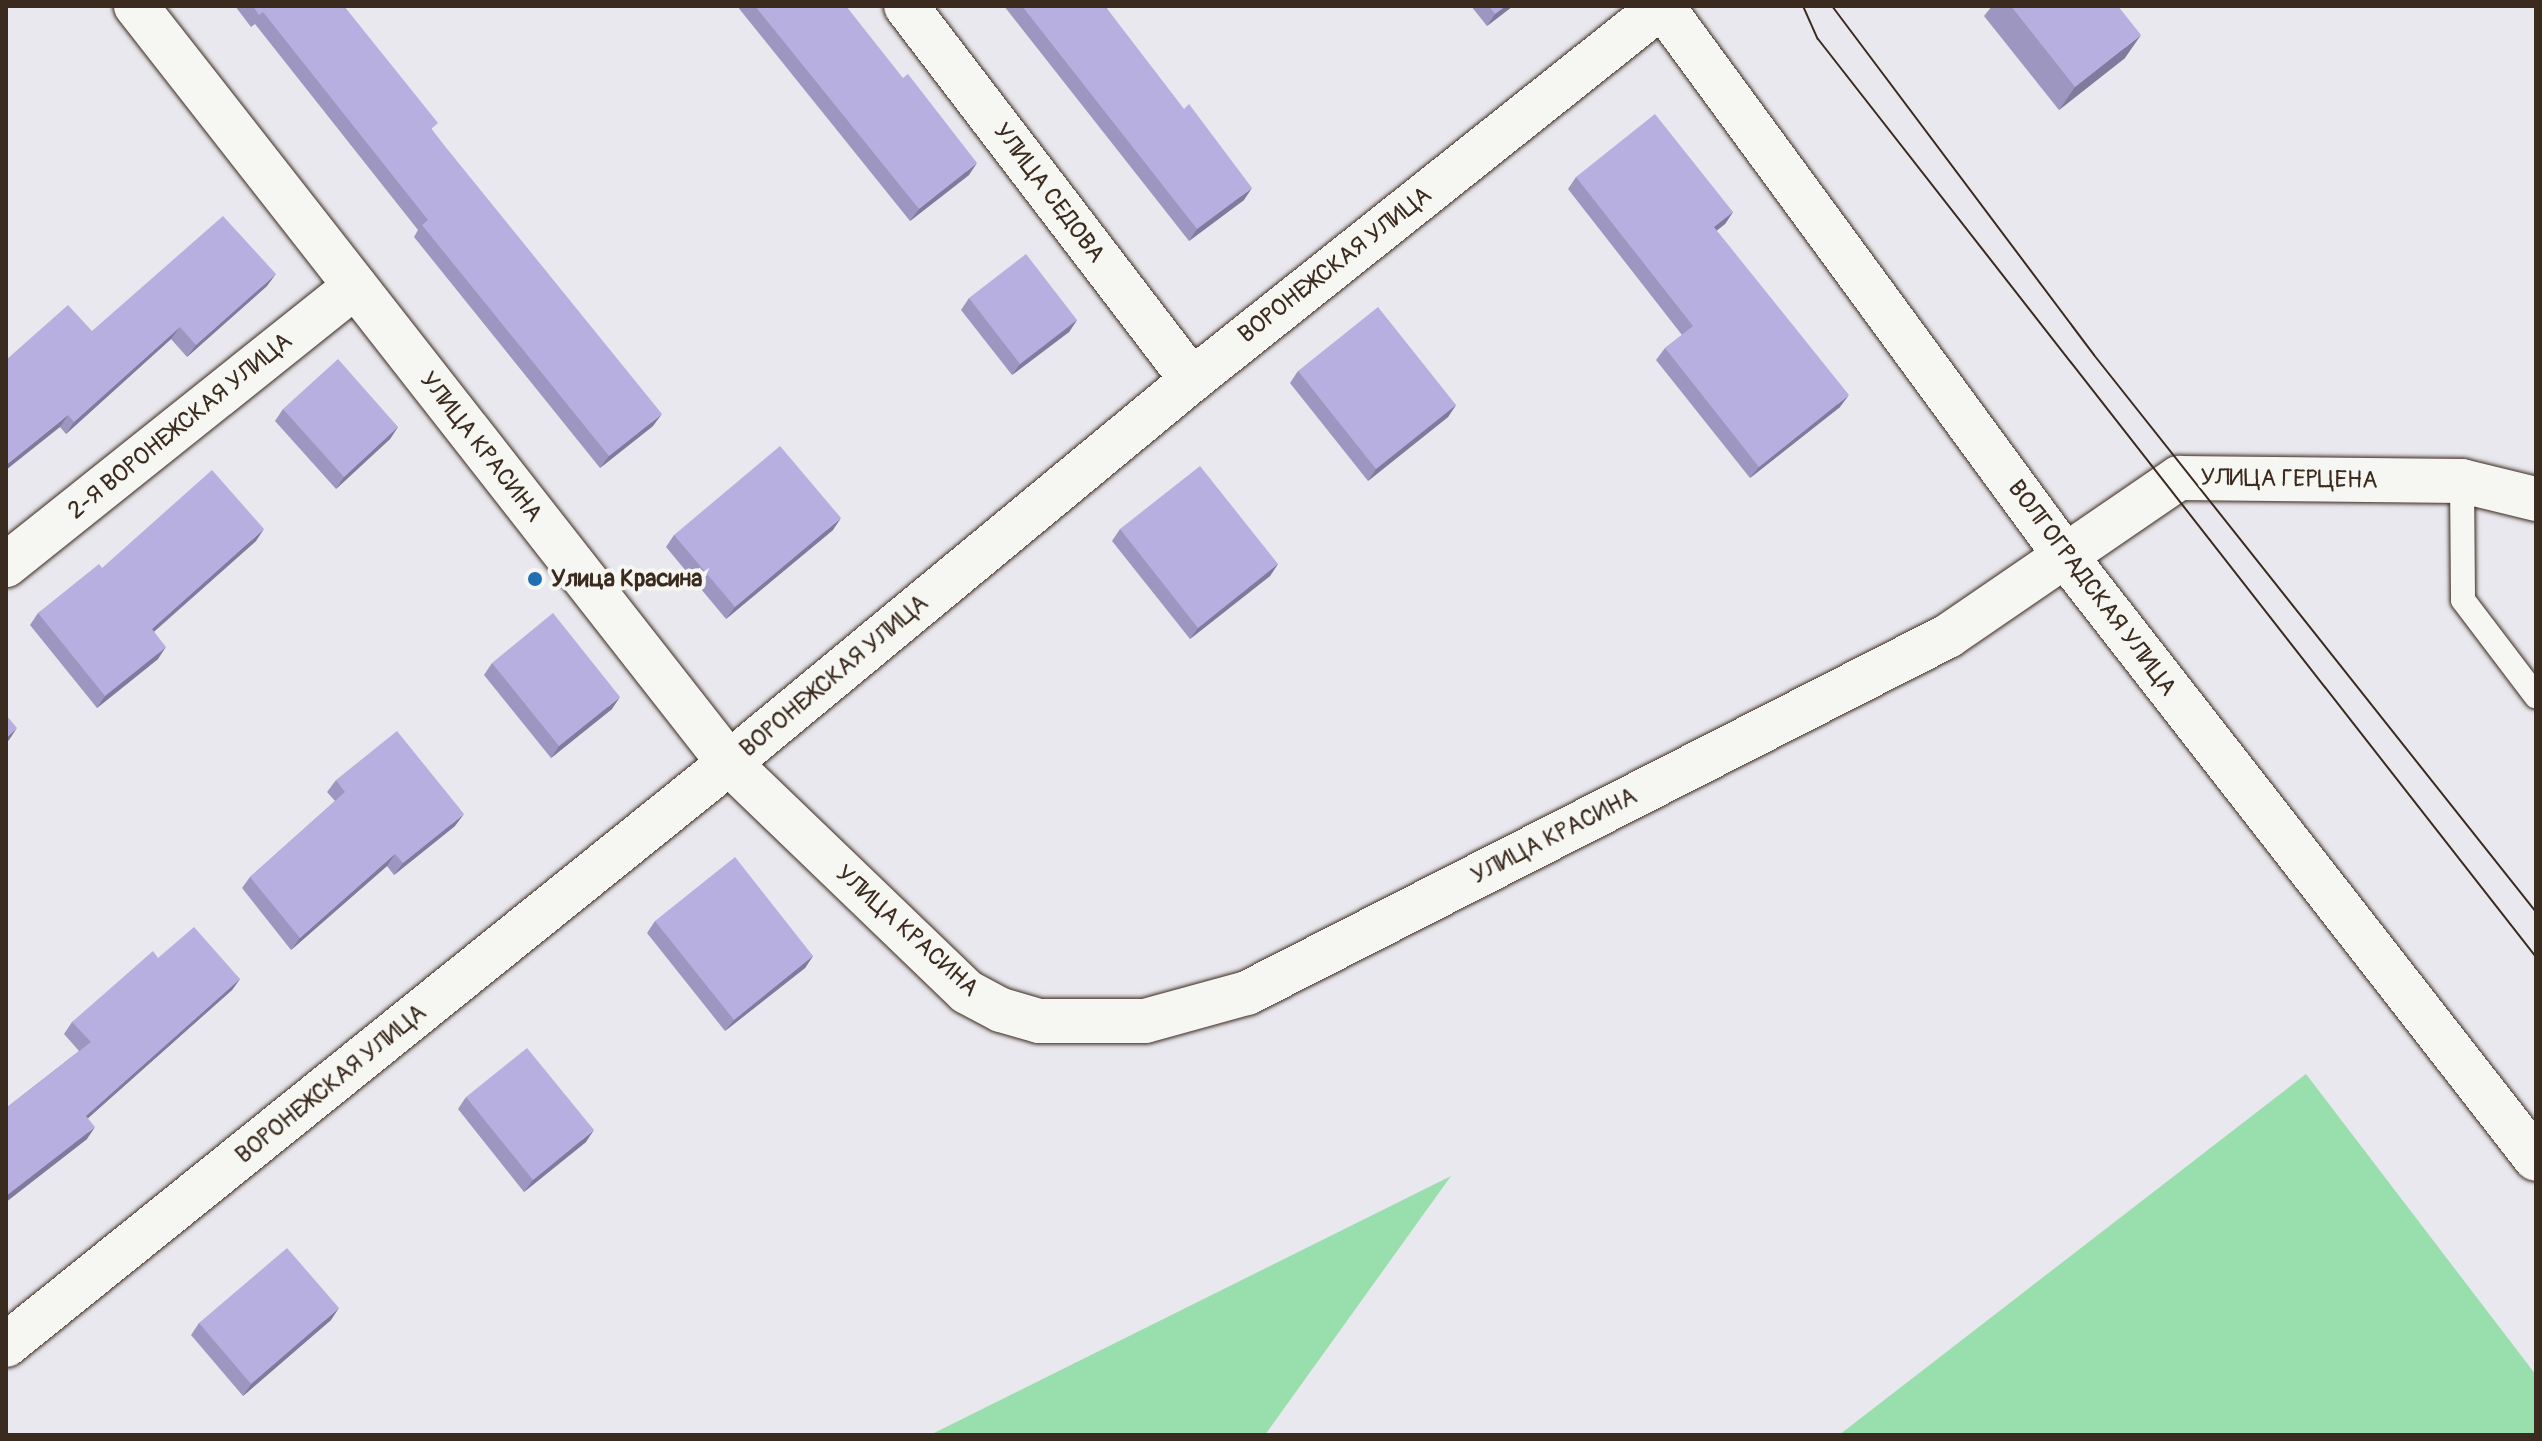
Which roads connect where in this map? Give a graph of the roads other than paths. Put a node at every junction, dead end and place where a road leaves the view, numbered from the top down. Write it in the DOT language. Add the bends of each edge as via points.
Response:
graph roads {
  1 [pos="136,6"];
  2 [pos="906,6"];
  3 [pos="1662,6"];
  4 [pos="355,286"];
  5 [pos="1192,380"];
  6 [pos="2462,481"];
  7 [pos="2536,499"];
  8 [pos="2064,554"];
  9 [pos="6,565"];
  10 [pos="2536,696"];
  11 [pos="729,763"];
  12 [pos="2536,1159"];
  13 [pos="6,1345"];
  1 -- 4 [label="street, УЛИЦА КРАСИНА"];
  2 -- 5 [label="street, УЛИЦА СЕДОВА"];
  3 -- 5 [label="street, ВОРОНЕЖСКАЯ УЛИЦА"];
  3 -- 8 [label="street, ВОЛГОГРАДСКАЯ УЛИЦА"];
  4 -- 9 [label="street, 2-Я ВОРОНЕЖСКАЯ УЛИЦА"];
  4 -- 11 [label="street, УЛИЦА КРАСИНА"];
  5 -- 11 [label="street, ВОРОНЕЖСКАЯ УЛИЦА"];
  6 -- 7 [label="street, УЛИЦА ГЕРЦЕНА"];
  6 -- 8 [label="street, УЛИЦА ГЕРЦЕНА" via="2179,478"];
  6 -- 10 [label="lane" via="2463,600"];
  8 -- 11 [label="street, УЛИЦА КРАСИНА" via="1948,636 1247,993 1145,1021 1039,1021 967,992"];
  8 -- 12 [label="street, ВОЛГОГРАДСКАЯ УЛИЦА"];
  11 -- 13 [label="street, ВОРОНЕЖСКАЯ УЛИЦА"];
}
